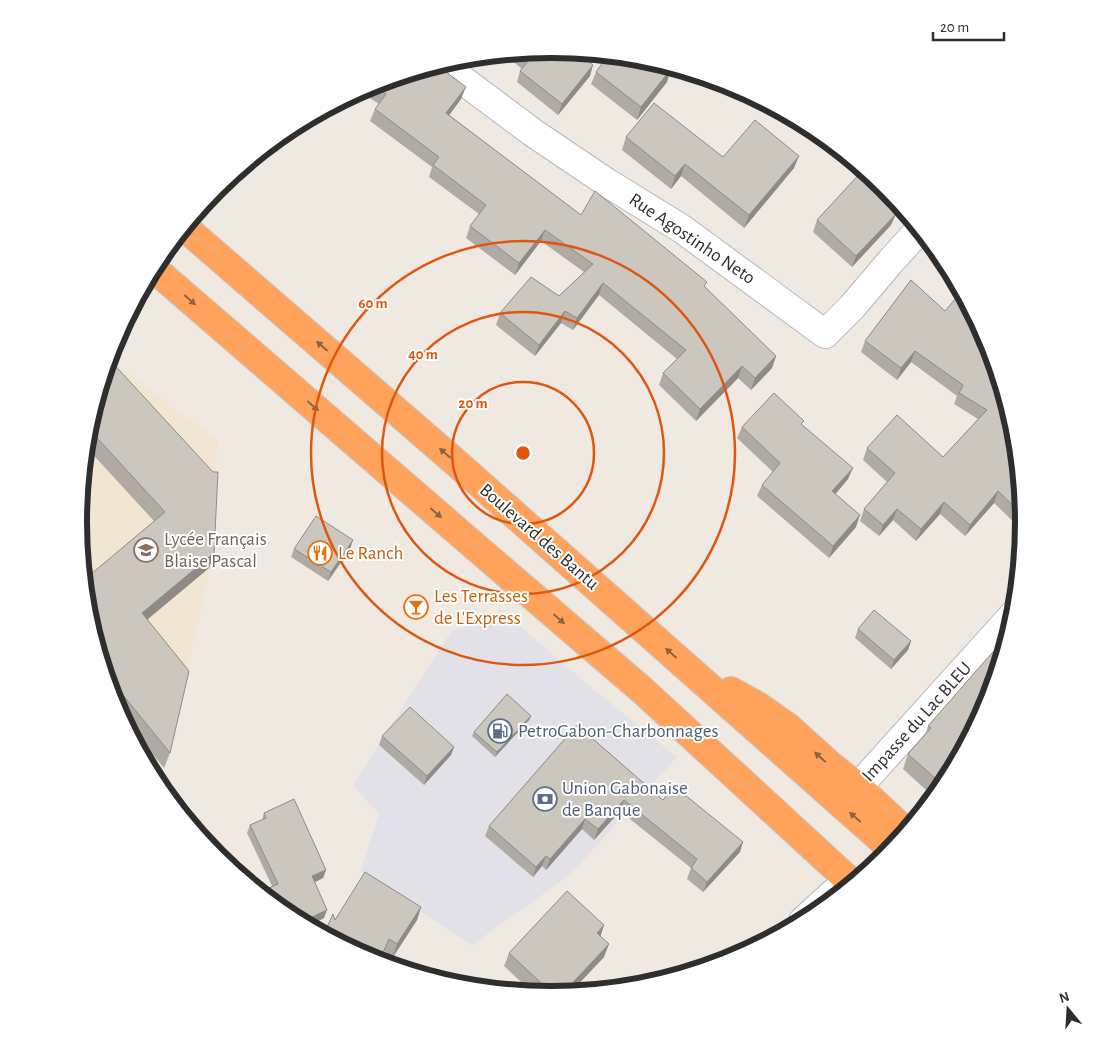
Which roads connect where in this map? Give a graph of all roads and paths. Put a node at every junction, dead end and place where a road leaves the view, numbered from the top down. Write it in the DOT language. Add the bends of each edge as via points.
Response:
graph roads {
  1 [pos="449,69"];
  2 [pos="189,232"];
  3 [pos="916,234"];
  4 [pos="159,273"];
  5 [pos="1004,625"];
  6 [pos="708,686"];
  7 [pos="858,787"];
  8 [pos="901,828"];
  9 [pos="886,844"];
  10 [pos="848,879"];
  1 -- 3 [label="street, Rue Agostinho Neto" via="532,132 682,229 825,334"];
  6 -- 2 [label="highway, Boulevard des Bantu, one-way"];
  4 -- 10 [label="highway, one-way" via="642,690"];
  5 -- 7 [label="street, Impasse du Lac BLEU"];
  7 -- 6 [label="highway, one-way" via="758,706 730,690"];
  9 -- 6 [label="highway, Boulevard des Bantu, one-way"];
  7 -- 8 [label="highway"];
}
